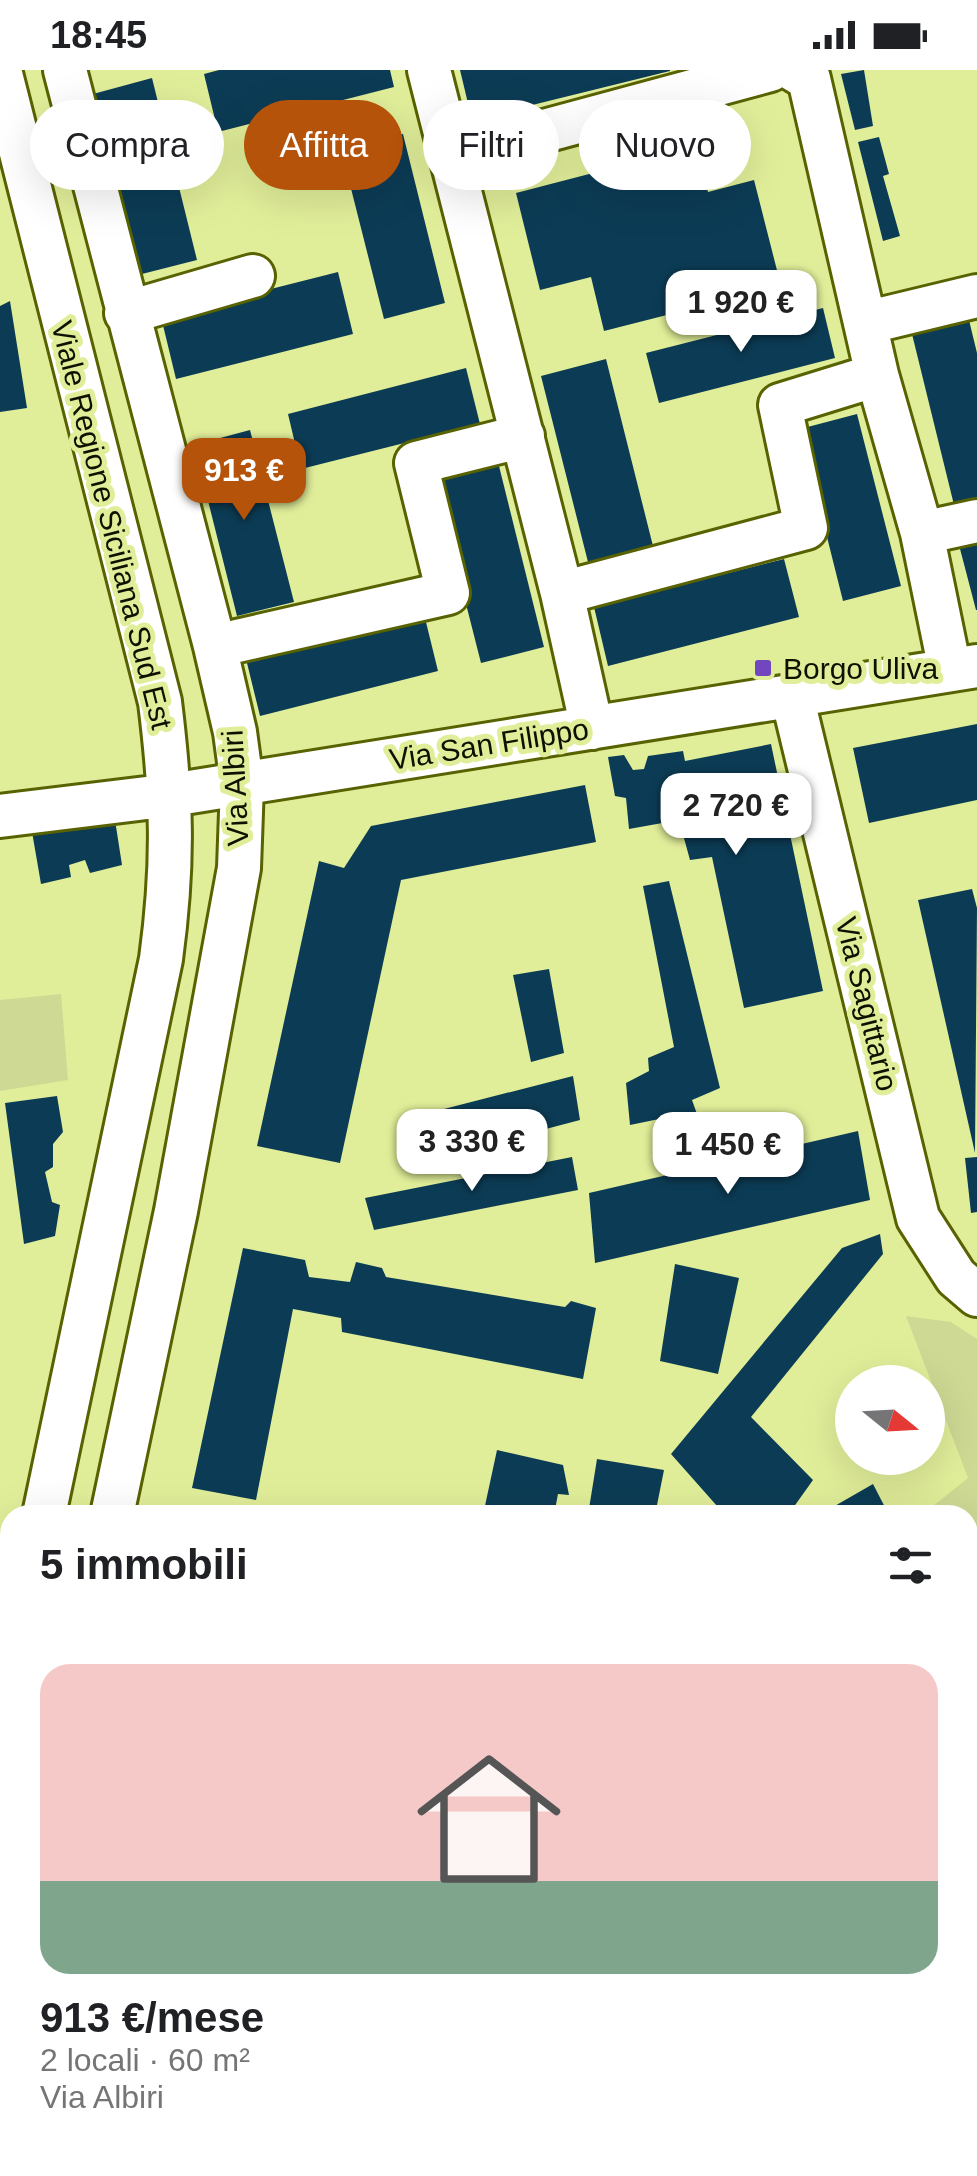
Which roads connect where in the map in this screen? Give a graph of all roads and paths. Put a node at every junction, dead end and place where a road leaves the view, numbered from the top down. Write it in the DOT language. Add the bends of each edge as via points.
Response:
graph roads {
  1 [pos="0,70"];
  2 [pos="67,70"];
  3 [pos="429,70"];
  4 [pos="770,70"];
  5 [pos="794,70"];
  6 [pos="437,100"];
  7 [pos="559,127"];
  8 [pos="461,190"];
  9 [pos="253,276"];
  10 [pos="977,296"];
  11 [pos="126,313"];
  12 [pos="865,324"];
  13 [pos="877,375"];
  14 [pos="523,436"];
  15 [pos="977,521"];
  16 [pos="922,533"];
  17 [pos="562,593"];
  18 [pos="215,646"];
  19 [pos="964,668"];
  20 [pos="792,696"];
  21 [pos="592,728"];
  22 [pos="242,784"];
  23 [pos="171,795"];
  24 [pos="0,816"];
  25 [pos="970,1280"];
  26 [pos="46,1505"];
  27 [pos="114,1505"];
  1 -- 23 [label="street, Viale Regione Siciliana Sud Est" via="160,702"];
  2 -- 11 [label="street, Via Albiri"];
  3 -- 6 [label="street"];
  4 -- 7 [label="street"];
  5 -- 12 [label="street" via="808,79"];
  8 -- 14 [label="street"];
  9 -- 11 [label="street"];
  10 -- 12 [label="street"];
  11 -- 18 [label="street, Via Albiri"];
  12 -- 13 [label="street"];
  13 -- 16 [label="street"];
  13 -- 17 [label="street" via="780,405 806,528"];
  14 -- 17 [label="street"];
  14 -- 18 [label="street" via="416,463 448,593"];
  15 -- 16 [label="street"];
  16 -- 19 [label="street"];
  17 -- 21 [label="street"];
  18 -- 22 [label="street, Via Albiri"];
  19 -- 20 [label="street, Via San Filippo"];
  20 -- 21 [label="street, Via San Filippo"];
  20 -- 25 [label="street, Via Sagittario" via="918,1218"];
  21 -- 22 [label="street, Via San Filippo"];
  22 -- 23 [label="street, Via San Filippo"];
  22 -- 27 [label="street, Via Albiri" via="239,868"];
  23 -- 24 [label="street, Via San Filippo"];
  23 -- 26 [label="street, Viale Regione Siciliana Sud Est" via="173,870 161,959"];
}
